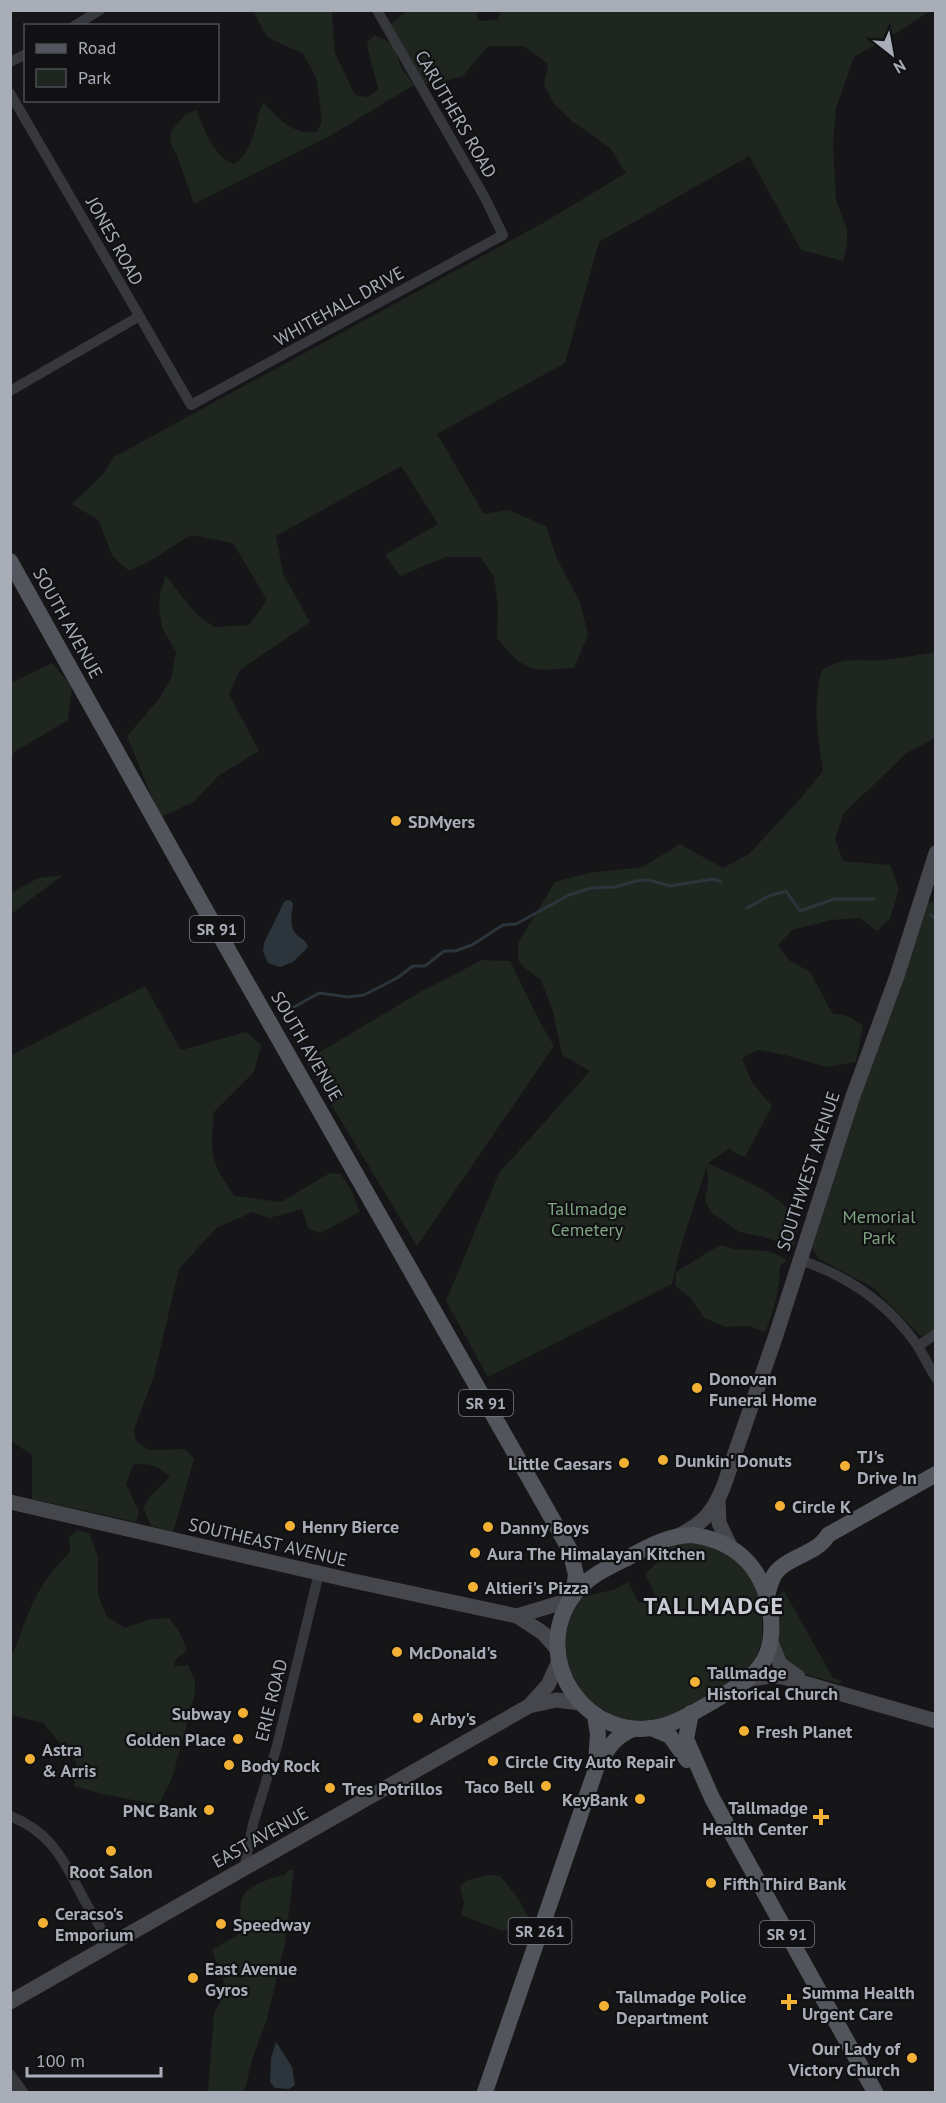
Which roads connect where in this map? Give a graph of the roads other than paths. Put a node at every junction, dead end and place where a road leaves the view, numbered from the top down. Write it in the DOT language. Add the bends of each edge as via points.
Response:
graph roads {
  1 [pos="100,10"];
  2 [pos="377,10"];
  3 [pos="77,24"];
  4 [pos="24,55"];
  5 [pos="10,62"];
  6 [pos="10,93"];
  7 [pos="503,235"];
  8 [pos="138,317"];
  9 [pos="10,391"];
  10 [pos="191,405"];
  11 [pos="10,561"];
  12 [pos="936,853"];
  13 [pos="800,1260"];
  14 [pos="936,1334"];
  15 [pos="918,1346"];
  16 [pos="936,1378"];
  17 [pos="936,1474"];
  18 [pos="718,1501"];
  19 [pos="10,1502"];
  20 [pos="828,1535"];
  21 [pos="678,1536"];
  22 [pos="731,1548"];
  23 [pos="570,1551"];
  24 [pos="745,1559"];
  25 [pos="615,1564"];
  26 [pos="319,1573"];
  27 [pos="767,1596"];
  28 [pos="572,1598"];
  29 [pos="517,1616"];
  30 [pos="771,1642"];
  31 [pos="559,1656"];
  32 [pos="747,1680"];
  33 [pos="805,1682"];
  34 [pos="580,1703"];
  35 [pos="529,1706"];
  36 [pos="691,1713"];
  37 [pos="596,1716"];
  38 [pos="936,1721"];
  39 [pos="651,1728"];
  40 [pos="633,1729"];
  41 [pos="596,1769"];
  42 [pos="701,1775"];
  43 [pos="10,1816"];
  44 [pos="244,1869"];
  45 [pos="110,1944"];
  46 [pos="10,2002"];
  47 [pos="10,2074"];
  48 [pos="10,2087"];
  49 [pos="13,2092"];
  50 [pos="23,2092"];
  51 [pos="485,2092"];
  52 [pos="875,2092"];
  1 -- 3 [label="street"];
  2 -- 7 [label="street, CARUTHERS ROAD"];
  4 -- 5 [label="street"];
  6 -- 8 [label="street, JONES ROAD"];
  7 -- 10 [label="street, WHITEHALL DRIVE"];
  8 -- 9 [label="street"];
  8 -- 10 [label="street, JONES ROAD"];
  11 -- 23 [label="main road, SOUTH AVENUE / SR 91"];
  12 -- 13 [label="street, SOUTHWEST AVENUE"];
  13 -- 15 [label="street" via="858,1286 882,1304"];
  13 -- 18 [label="street, SOUTHWEST AVENUE"];
  14 -- 15 [label="street"];
  15 -- 16 [label="street"];
  17 -- 20 [label="main road"];
  18 -- 21 [label="street, SOUTHWEST AVENUE" via="704,1521"];
  18 -- 22 [label="street, SOUTHWEST AVENUE" via="721,1530"];
  19 -- 26 [label="street, SOUTHEAST AVENUE"];
  20 -- 24 [label="main road" via="813,1537 768,1563"];
  20 -- 27 [label="main road" via="822,1544 777,1571"];
  21 -- 22 [label="main road" via="706,1537"];
  21 -- 25 [label="main road"];
  22 -- 24 [label="main road"];
  23 -- 25 [label="main road" via="587,1563"];
  23 -- 28 [label="main road, SOUTH AVENUE / SR 91" via="576,1575"];
  24 -- 27 [label="main road" via="762,1581"];
  25 -- 28 [label="main road" via="588,1580"];
  26 -- 29 [label="street, SOUTHEAST AVENUE"];
  26 -- 44 [label="street, ERIE ROAD"];
  27 -- 30 [label="main road"];
  28 -- 29 [label="street, SOUTHEAST AVENUE"];
  28 -- 31 [label="main road, SR 91" via="560,1626"];
  29 -- 31 [label="street, SOUTHEAST AVENUE" via="543,1633"];
  30 -- 32 [label="main road" via="763,1664"];
  30 -- 33 [label="street" via="780,1664"];
  31 -- 34 [label="main road, SR 91" via="567,1684"];
  31 -- 35 [label="street, EAST AVENUE" via="544,1692"];
  32 -- 33 [label="street" via="779,1676"];
  32 -- 36 [label="main road"];
  33 -- 38 [label="street"];
  34 -- 35 [label="street, EAST AVENUE" via="556,1700"];
  34 -- 37 [label="main road, SR 91"];
  35 -- 44 [label="street, EAST AVENUE"];
  36 -- 39 [label="main road"];
  36 -- 42 [label="main road, SR 91" via="686,1739"];
  37 -- 40 [label="main road, SR 91" via="615,1726"];
  37 -- 41 [label="main road, SR 261"];
  39 -- 40 [label="main road, SR 91"];
  39 -- 42 [label="main road, SR 91" via="670,1736 690,1766"];
  40 -- 41 [label="main road, SR 261" via="612,1742"];
  41 -- 51 [label="main road, SR 261"];
  42 -- 52 [label="main road, SR 91"];
  43 -- 45 [label="street" via="30,1826 57,1850"];
  44 -- 45 [label="street, EAST AVENUE"];
  45 -- 46 [label="street, EAST AVENUE"];
  47 -- 50 [label="street"];
  48 -- 49 [label="street"];
}
